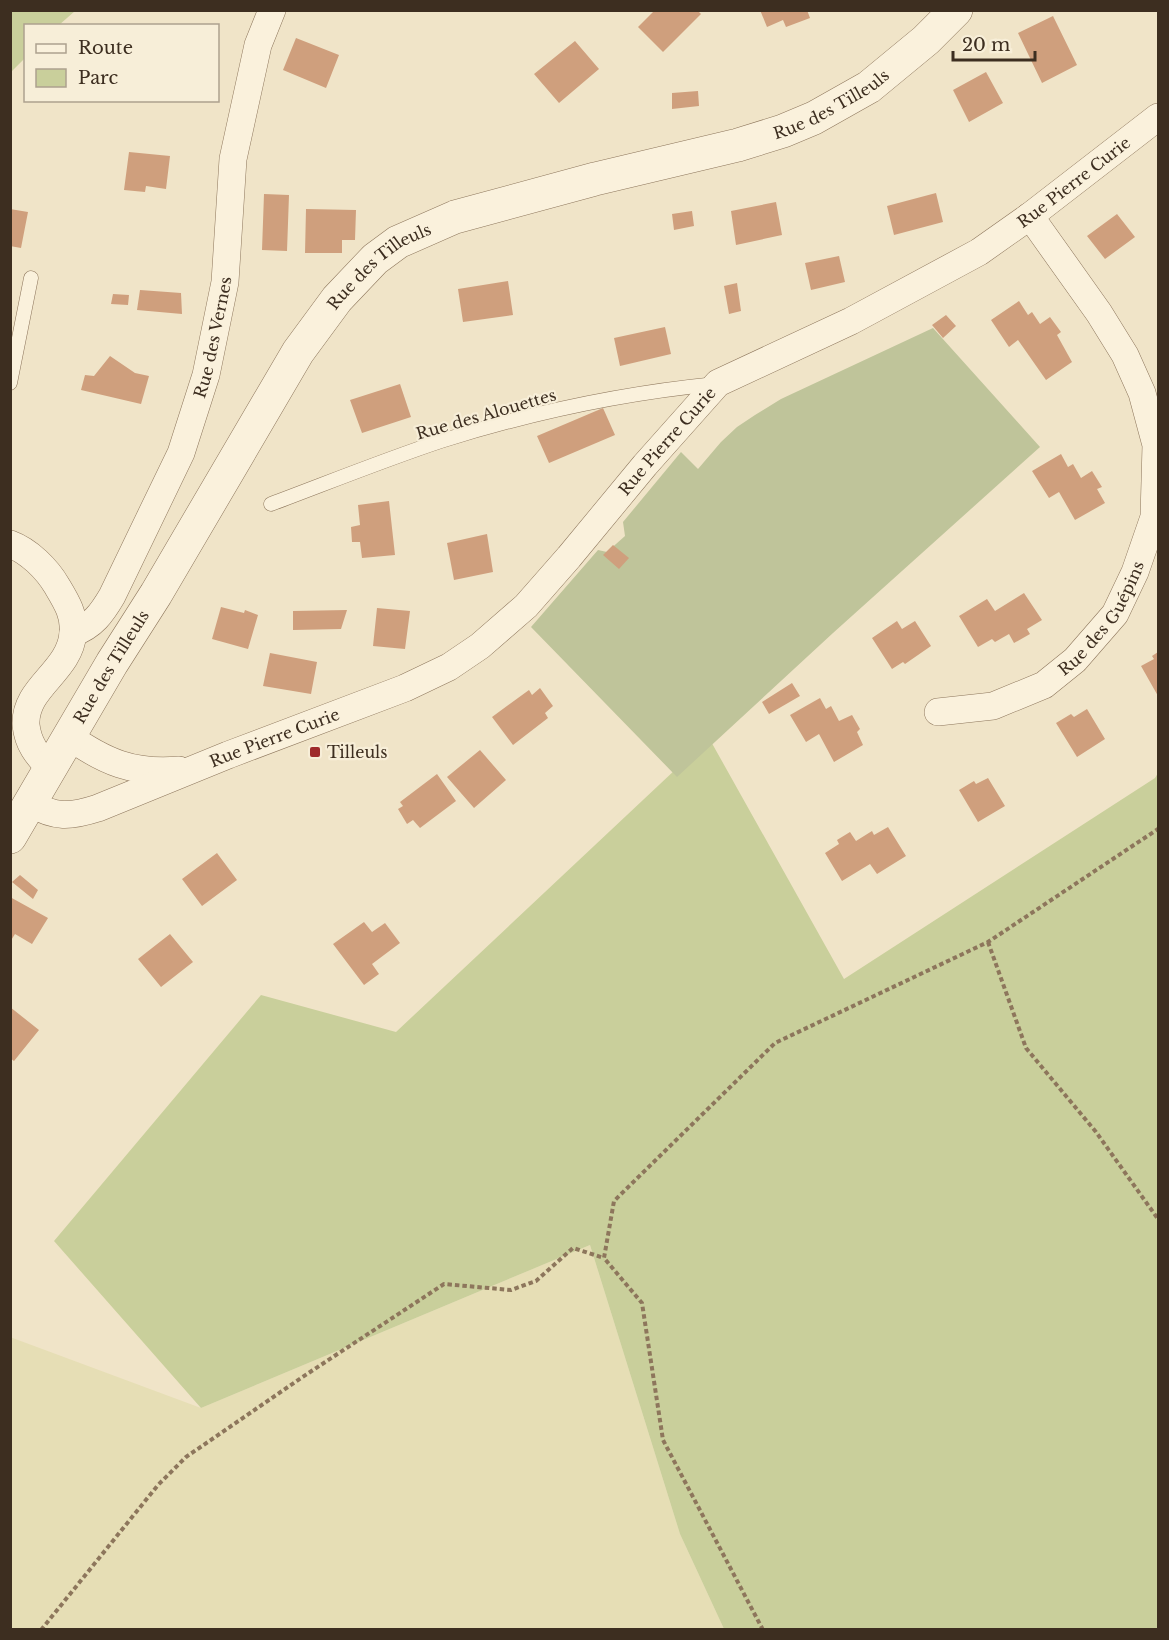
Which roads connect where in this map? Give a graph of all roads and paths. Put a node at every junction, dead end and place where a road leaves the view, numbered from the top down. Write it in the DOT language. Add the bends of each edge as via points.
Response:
graph roads {
  1 [pos="272,10"];
  2 [pos="956,10"];
  3 [pos="1158,117"];
  4 [pos="1030,216"];
  5 [pos="31,278"];
  6 [pos="1125,355"];
  7 [pos="10,383"];
  8 [pos="718,383"];
  9 [pos="1158,389"];
  10 [pos="270,504"];
  11 [pos="10,544"];
  12 [pos="73,633"];
  13 [pos="938,712"];
  14 [pos="68,736"];
  15 [pos="50,768"];
  16 [pos="192,769"];
  17 [pos="30,803"];
  18 [pos="1158,829"];
  19 [pos="10,837"];
  20 [pos="988,942"];
  21 [pos="1158,1219"];
  22 [pos="604,1258"];
  23 [pos="41,1629"];
  24 [pos="763,1629"];
  1 -- 12 [label="street, Rue des Vernes" via="258,45 233,159 225,282 206,375 181,453 112,596 101,615"];
  2 -- 14 [label="street, Rue des Tilleuls" via="869,87 783,131 455,217 398,242 375,259 337,299 297,352"];
  3 -- 4 [label="street, Rue Pierre Curie"];
  4 -- 6 [label="street, Rue des Guépins"];
  4 -- 8 [label="street, Rue Pierre Curie" via="979,252 861,315"];
  5 -- 7 [label="lane"];
  6 -- 9 [label="street"];
  6 -- 13 [label="street, Rue des Guépins" via="1142,393 1156,445 1154,517 1115,614 1075,660 1044,685 993,706"];
  8 -- 10 [label="lane, Rue des Alouettes" via="655,390 533,416 441,441"];
  8 -- 16 [label="street, Rue Pierre Curie" via="526,606 480,646 449,667 405,688"];
  11 -- 12 [label="street" via="42,566 55,582 71,613"];
  12 -- 15 [label="street" via="66,659 34,696 26,719 32,747"];
  14 -- 15 [label="street, Rue des Tilleuls"];
  14 -- 16 [label="street, Rue Pierre Curie" via="109,761 132,769"];
  15 -- 17 [label="street, Rue des Tilleuls"];
  16 -- 17 [label="street, Rue Pierre Curie" via="83,813 54,814"];
  17 -- 19 [label="street, Rue des Tilleuls"];
  18 -- 20 [label="path"];
  20 -- 21 [label="path" via="1026,1048 1096,1132"];
  20 -- 22 [label="path" via="776,1043 614,1201"];
  22 -- 23 [label="path" via="573,1248 536,1281 511,1290 444,1284 301,1378 186,1457 158,1485"];
  22 -- 24 [label="path" via="642,1303 663,1440"];
}
